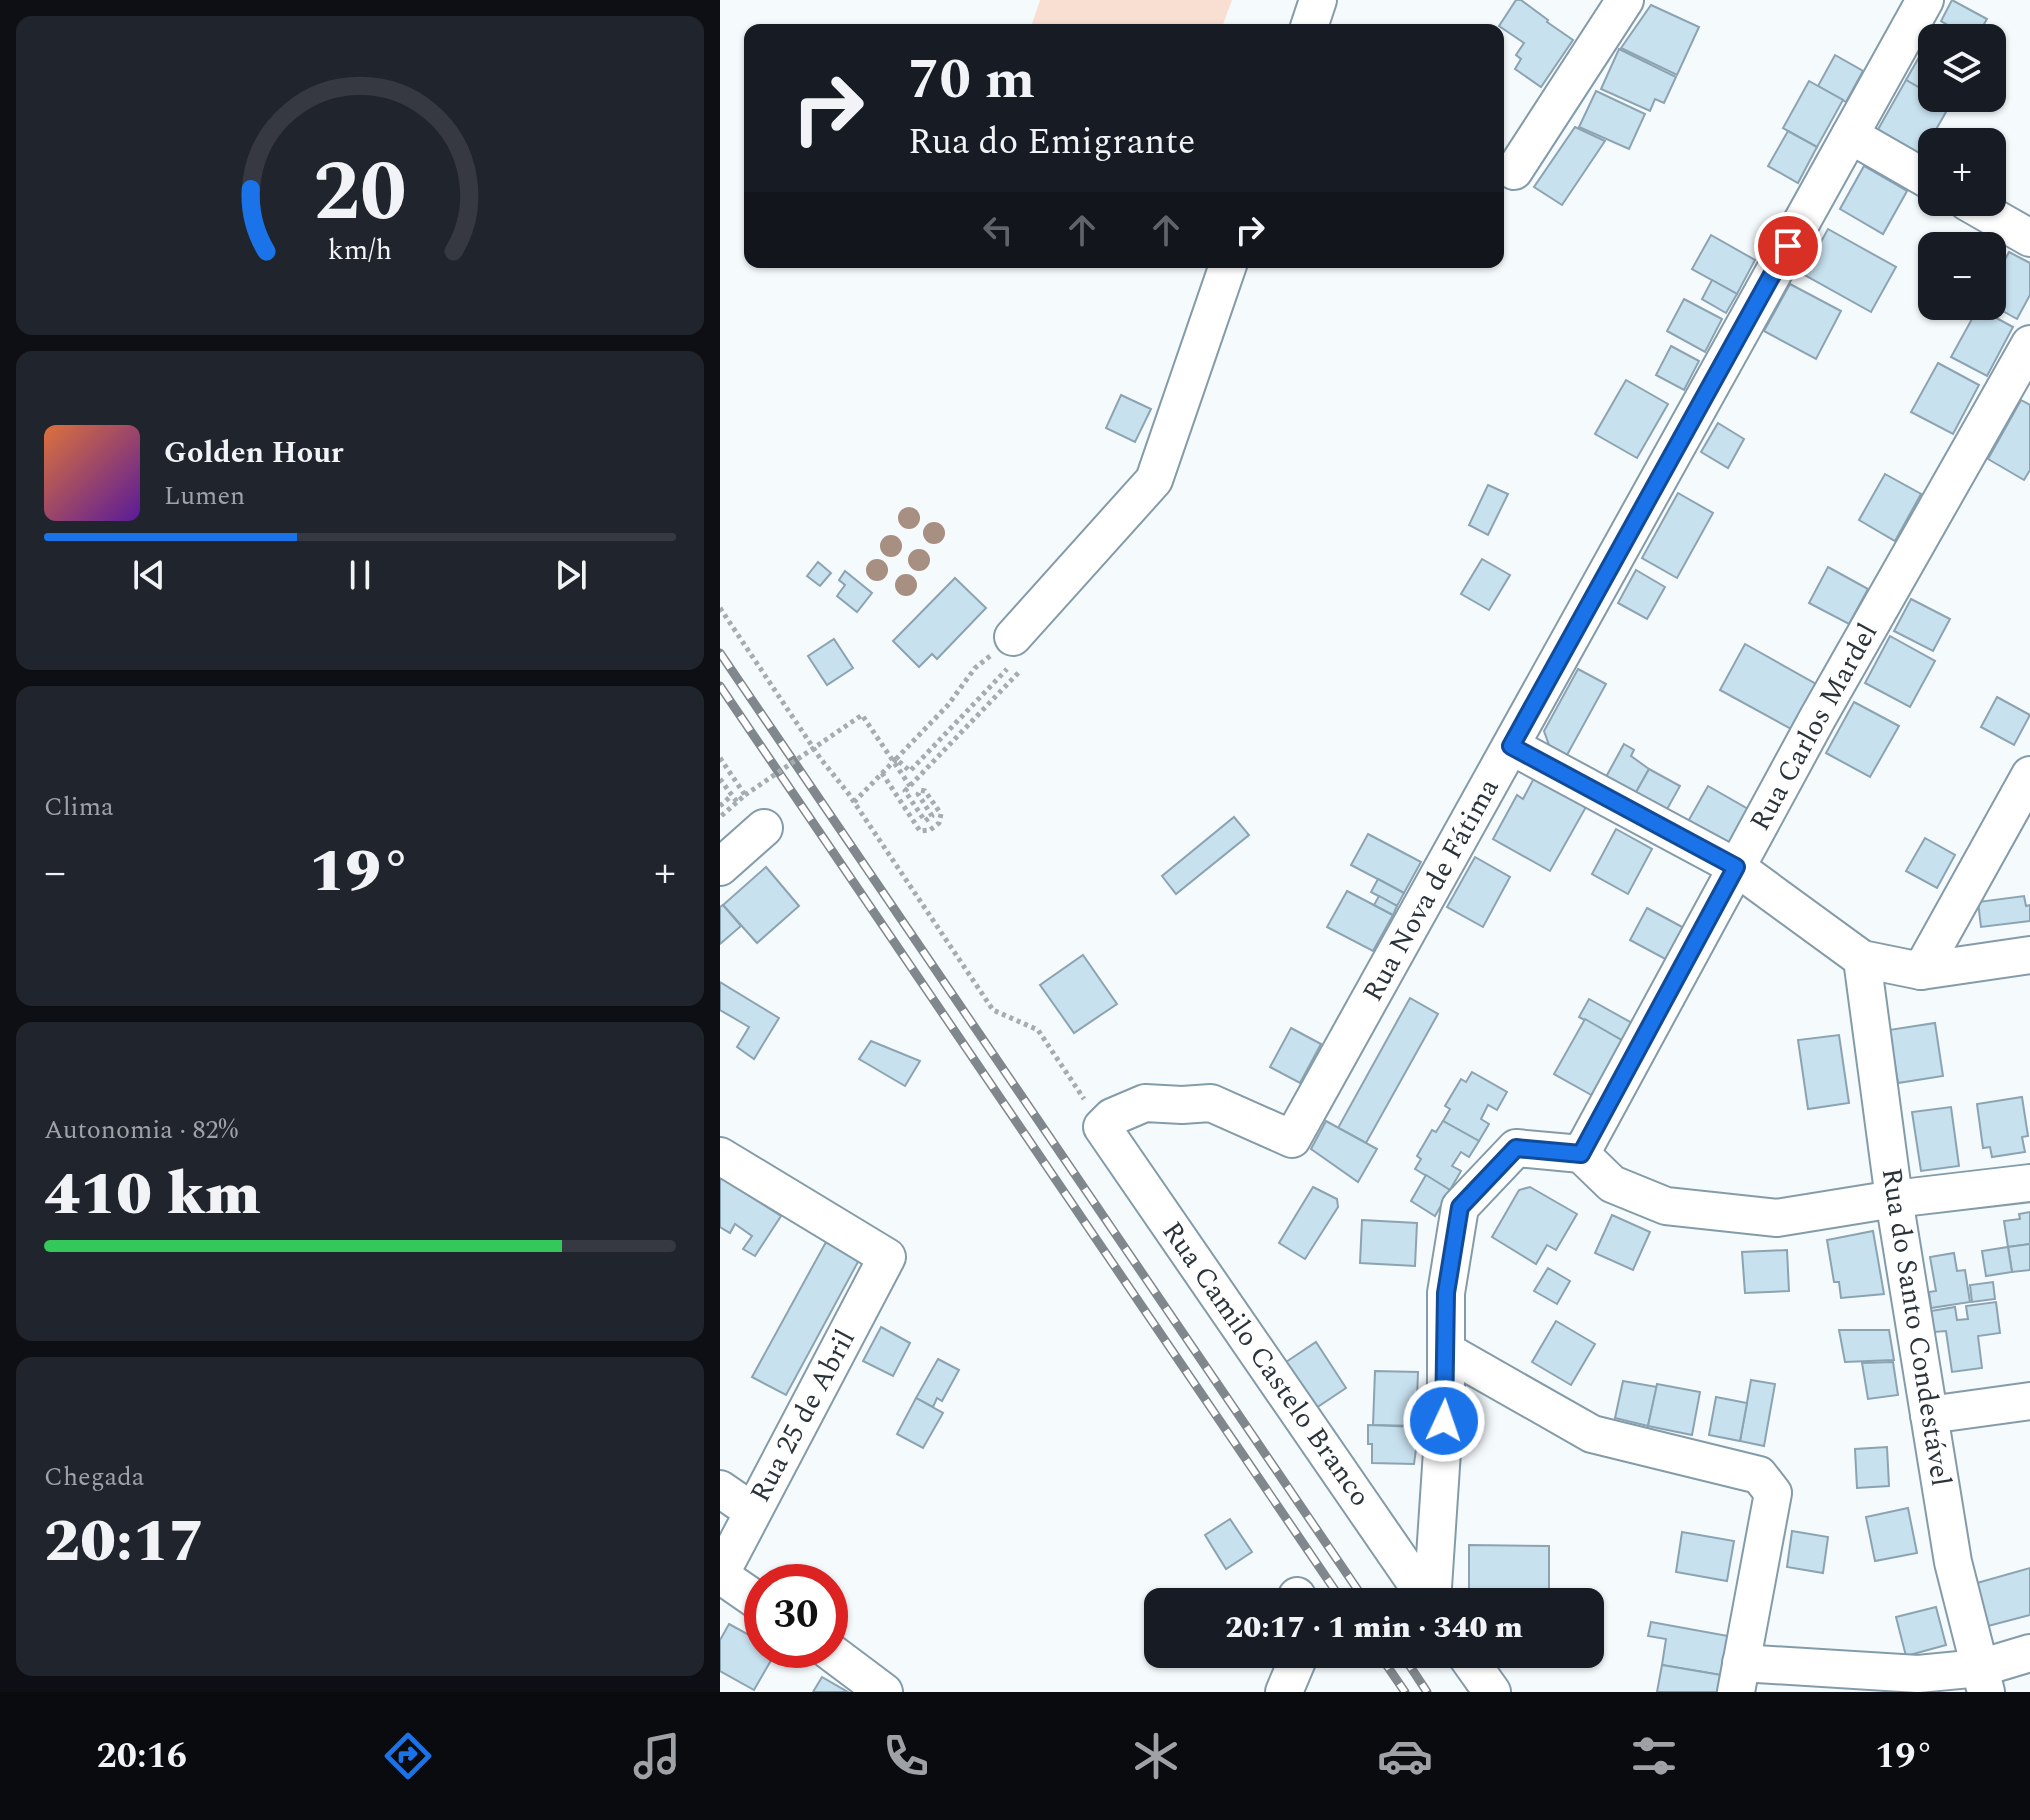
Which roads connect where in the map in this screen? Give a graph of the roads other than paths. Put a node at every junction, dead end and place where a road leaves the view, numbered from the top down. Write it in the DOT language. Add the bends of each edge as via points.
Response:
graph roads {
  1 [pos="1318,0"];
  2 [pos="1625,0"];
  3 [pos="1925,0"];
  4 [pos="1310,24"];
  5 [pos="1850,135"];
  6 [pos="1514,171"];
  7 [pos="1918,174"];
  8 [pos="1992,216"];
  9 [pos="2030,238"];
  10 [pos="1227,268"];
  11 [pos="2030,344"];
  12 [pos="1019,653"];
  13 [pos="1511,746"];
  14 [pos="2030,775"];
  15 [pos="764,828"];
  16 [pos="720,867"];
  17 [pos="1736,867"];
  18 [pos="2030,955"];
  19 [pos="1862,959"];
  20 [pos="1921,971"];
  21 [pos="1102,1127"];
  22 [pos="1581,1154"];
  23 [pos="720,1156"];
  24 [pos="2030,1183"];
  25 [pos="1894,1199"];
  26 [pos="1446,1351"];
  27 [pos="2030,1401"];
  28 [pos="1929,1415"];
  29 [pos="720,1489"];
  30 [pos="752,1511"];
  31 [pos="720,1575"];
  32 [pos="1421,1588"];
  33 [pos="1432,1588"];
  34 [pos="744,1592"];
  35 [pos="2030,1653"];
  36 [pos="848,1665"];
  37 [pos="1294,1668"];
  38 [pos="1475,1668"];
  39 [pos="1738,1677"];
  40 [pos="1983,1680"];
  41 [pos="884,1692"];
  42 [pos="1284,1692"];
  43 [pos="1492,1692"];
  1 -- 4 [label="street"];
  2 -- 6 [label="street"];
  3 -- 5 [label="street, Rua Nova de Fátima"];
  5 -- 7 [label="street"];
  5 -- 13 [label="street, Rua Nova de Fátima"];
  8 -- 9 [label="street"];
  10 -- 12 [label="street" via="1154,480"];
  11 -- 17 [label="street, Rua Carlos Mardel"];
  13 -- 17 [label="street"];
  13 -- 21 [label="street, Rua Nova de Fátima" via="1292,1139 1211,1103 1145,1103"];
  14 -- 20 [label="street"];
  15 -- 16 [label="street"];
  17 -- 19 [label="street"];
  17 -- 22 [label="street, Rua Carlos Mardel"];
  18 -- 20 [label="street"];
  19 -- 20 [label="street"];
  19 -- 25 [label="street, Rua do Santo Condestável"];
  21 -- 32 [label="street, Rua Camilo Castelo Branco"];
  22 -- 25 [label="street" via="1612,1184 1666,1206 1777,1218"];
  22 -- 26 [label="street" via="1516,1148 1460,1207 1446,1293"];
  23 -- 30 [label="street, Rua 25 de Abril" via="887,1257"];
  24 -- 25 [label="street"];
  25 -- 28 [label="street, Rua do Santo Condestável"];
  26 -- 33 [label="street"];
  26 -- 39 [label="street" via="1592,1434 1759,1475 1773,1493"];
  27 -- 28 [label="street"];
  28 -- 40 [label="street, Rua do Santo Condestável" via="1953,1562"];
  29 -- 30 [label="street"];
  30 -- 31 [label="street, Rua 25 de Abril"];
  31 -- 34 [label="street"];
  35 -- 40 [label="street"];
  36 -- 41 [label="street"];
  37 -- 42 [label="street"];
  38 -- 43 [label="street"];
  39 -- 40 [label="street" via="1918,1674"];
}
